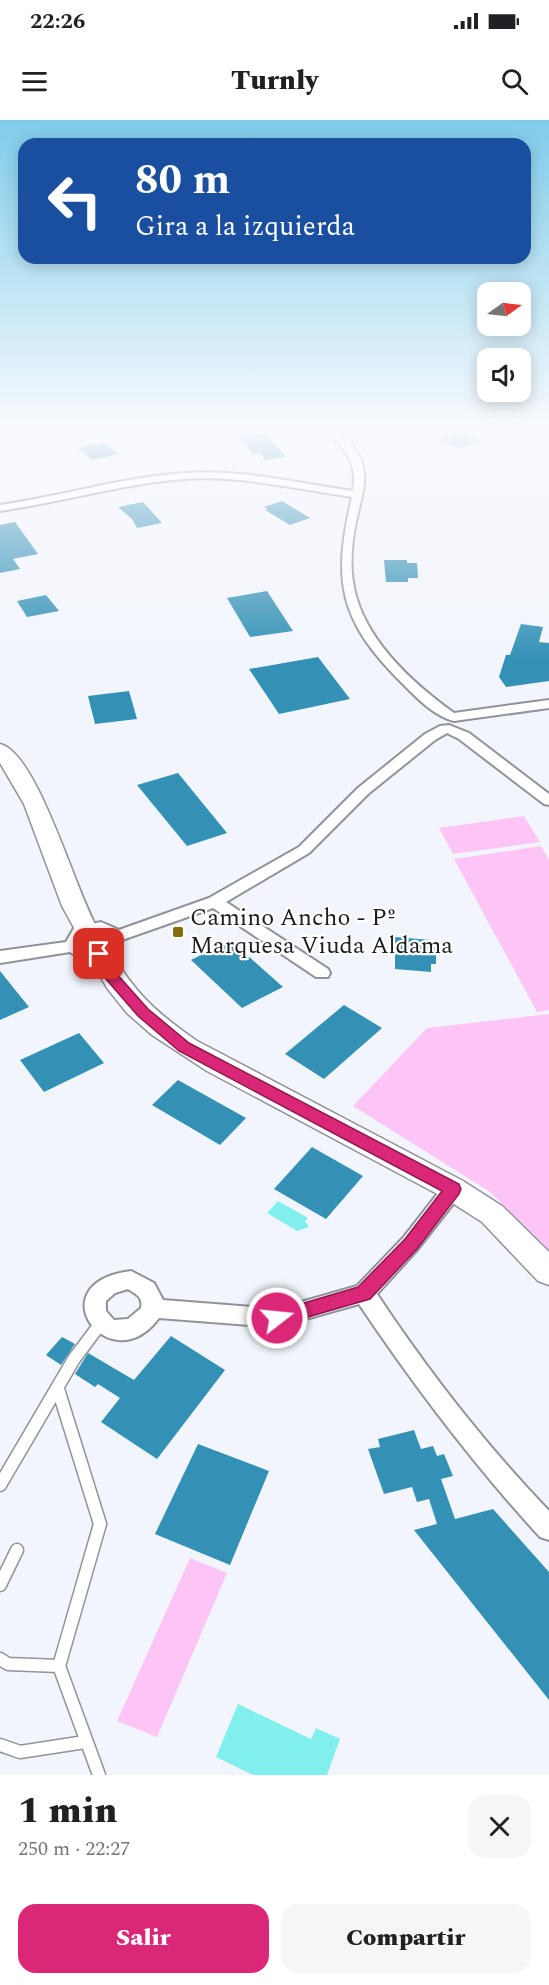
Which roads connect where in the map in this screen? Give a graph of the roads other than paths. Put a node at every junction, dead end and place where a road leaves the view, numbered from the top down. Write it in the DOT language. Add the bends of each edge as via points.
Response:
graph roads {
  1 [pos="20,505"];
  2 [pos="355,505"];
  3 [pos="0,508"];
  4 [pos="549,704"];
  5 [pos="447,724"];
  6 [pos="0,750"];
  7 [pos="549,801"];
  8 [pos="215,903"];
  9 [pos="94,941"];
  10 [pos="0,957"];
  11 [pos="322,973"];
  12 [pos="453,1189"];
  13 [pos="549,1272"];
  14 [pos="364,1293"];
  15 [pos="153,1308"];
  16 [pos="101,1323"];
  17 [pos="58,1389"];
  18 [pos="0,1485"];
  19 [pos="549,1528"];
  20 [pos="16,1550"];
  21 [pos="0,1585"];
  22 [pos="0,1659"];
  23 [pos="58,1666"];
  24 [pos="85,1742"];
  25 [pos="0,1745"];
  26 [pos="99,1775"];
  1 -- 3 [label="street"];
  2 -- 5 [label="street" via="346,583 359,618 385,658"];
  4 -- 5 [label="street"];
  5 -- 7 [label="street"];
  5 -- 8 [label="street" via="363,791 304,850"];
  6 -- 9 [label="street" via="14,765 44,828 70,898"];
  8 -- 9 [label="street"];
  8 -- 11 [label="street"];
  9 -- 10 [label="street"];
  9 -- 12 [label="street" via="111,976 143,1013 184,1047"];
  12 -- 13 [label="street" via="492,1215"];
  12 -- 14 [label="street" via="411,1244"];
  14 -- 15 [label="street" via="277,1318"];
  14 -- 19 [label="street" via="391,1335 509,1487"];
  15 -- 16 [label="street" via="138,1327 118,1330"];
  15 -- 16 [label="street" via="152,1295 144,1285 131,1280 116,1281 103,1288 96,1299 95,1312"];
  16 -- 17 [label="lane"];
  17 -- 18 [label="lane"];
  17 -- 23 [label="lane" via="100,1524"];
  20 -- 21 [label="lane"];
  22 -- 23 [label="lane" via="8,1664"];
  23 -- 24 [label="lane"];
  24 -- 25 [label="lane" via="20,1752"];
  24 -- 26 [label="lane"];
}
